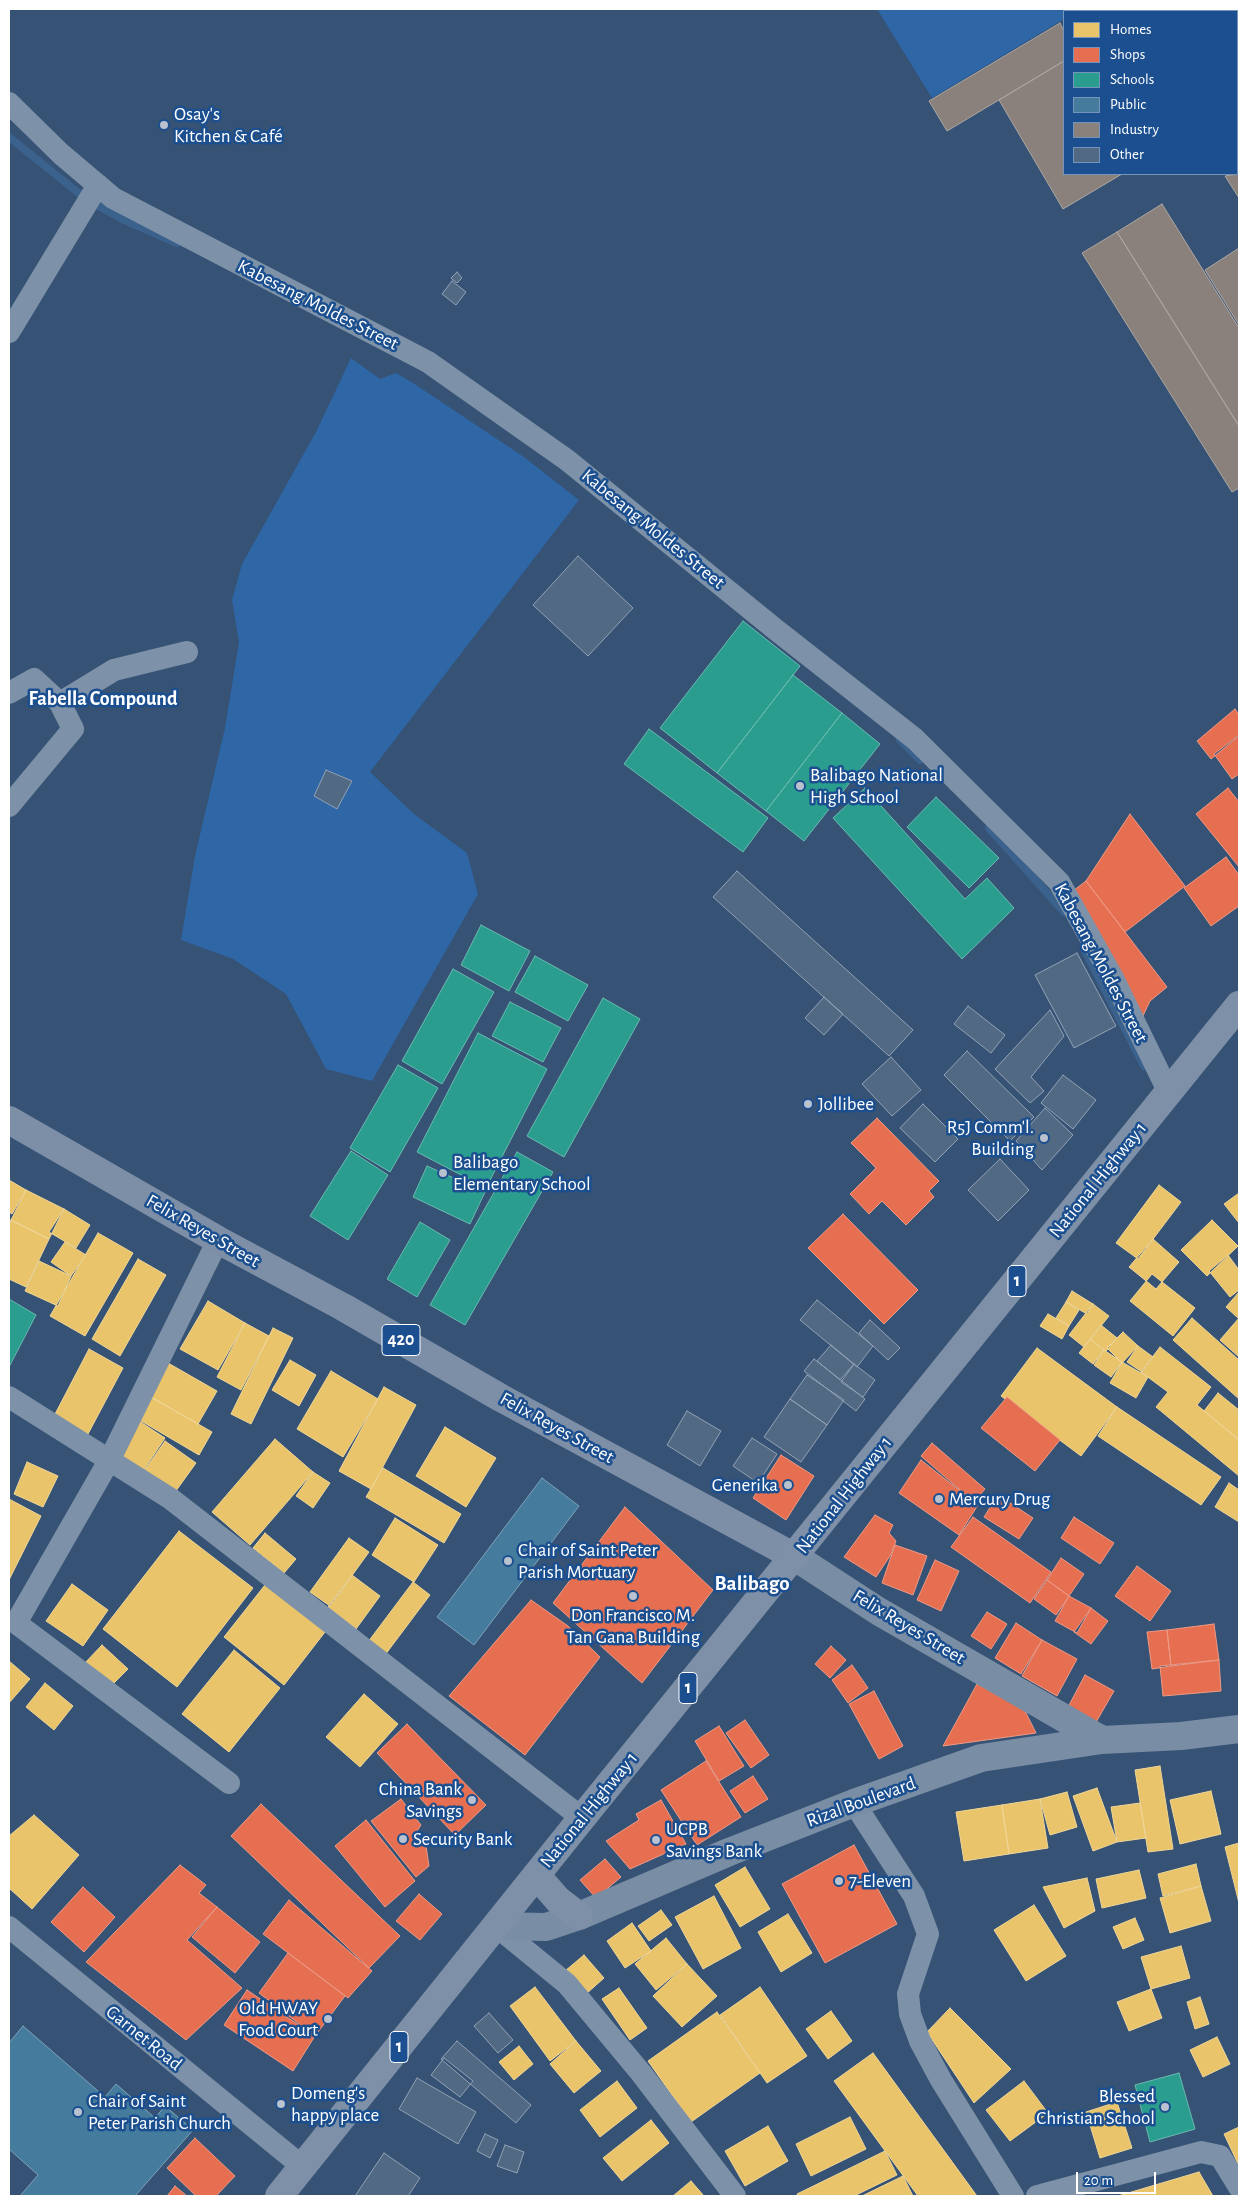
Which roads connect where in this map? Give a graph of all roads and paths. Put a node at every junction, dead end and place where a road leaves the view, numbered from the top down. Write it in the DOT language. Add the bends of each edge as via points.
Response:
graph roads {
  1 [pos="9,103"];
  2 [pos="92,195"];
  3 [pos="9,332"];
  4 [pos="187,652"];
  5 [pos="9,693"];
  6 [pos="60,703"];
  7 [pos="9,806"];
  8 [pos="1239,1005"];
  9 [pos="1169,1094"];
  10 [pos="9,1120"];
  11 [pos="218,1240"];
  12 [pos="9,1397"];
  13 [pos="110,1459"];
  14 [pos="795,1557"];
  15 [pos="1239,1729"];
  16 [pos="1102,1740"];
  17 [pos="229,1782"];
  18 [pos="854,1803"];
  19 [pos="582,1818"];
  20 [pos="536,1876"];
  21 [pos="579,1916"];
  22 [pos="496,1926"];
  23 [pos="9,1927"];
  24 [pos="303,2167"];
  25 [pos="1239,2188"];
  26 [pos="279,2196"];
  27 [pos="735,2196"];
  28 [pos="1013,2196"];
  29 [pos="1037,2196"];
  1 -- 2 [label="street, Kabesang Moldes Street" via="61,154"];
  2 -- 3 [label="street"];
  2 -- 9 [label="street, Kabesang Moldes Street" via="113,198 428,362 568,460 915,739 1059,882 1114,980"];
  4 -- 6 [label="street" via="114,670"];
  5 -- 6 [label="street" via="34,679"];
  6 -- 7 [label="street" via="73,729"];
  8 -- 9 [label="highway, National Highway 1 / 1"];
  9 -- 14 [label="highway, National Highway 1 / 1"];
  10 -- 11 [label="main road, Felix Reyes Street / 420"];
  11 -- 13 [label="street"];
  11 -- 14 [label="main road, Felix Reyes Street / 420"];
  12 -- 13 [label="street"];
  13 -- 17 [label="street" via="16,1623"];
  13 -- 19 [label="street" via="171,1499"];
  14 -- 16 [label="main road, Felix Reyes Street" via="878,1611"];
  14 -- 19 [label="highway, National Highway 1 / 1"];
  15 -- 16 [label="main road, Rizal Boulevard"];
  16 -- 18 [label="main road, Rizal Boulevard" via="981,1758"];
  18 -- 21 [label="main road, Rizal Boulevard"];
  18 -- 28 [label="street" via="914,1896 928,1934 908,1994 910,2014 920,2042"];
  19 -- 20 [label="highway, National Highway 1 / 1"];
  20 -- 21 [label="highway" via="558,1900"];
  20 -- 22 [label="highway, National Highway 1 / 1"];
  21 -- 22 [label="main road, Rizal Boulevard" via="546,1927"];
  22 -- 24 [label="highway, National Highway 1 / 1"];
  22 -- 27 [label="street" via="567,1984 641,2073"];
  23 -- 24 [label="street, Garnet Road"];
  24 -- 26 [label="highway, National Highway 1 / 1"];
  25 -- 29 [label="street" via="1220,2156 1202,2152"];
}
